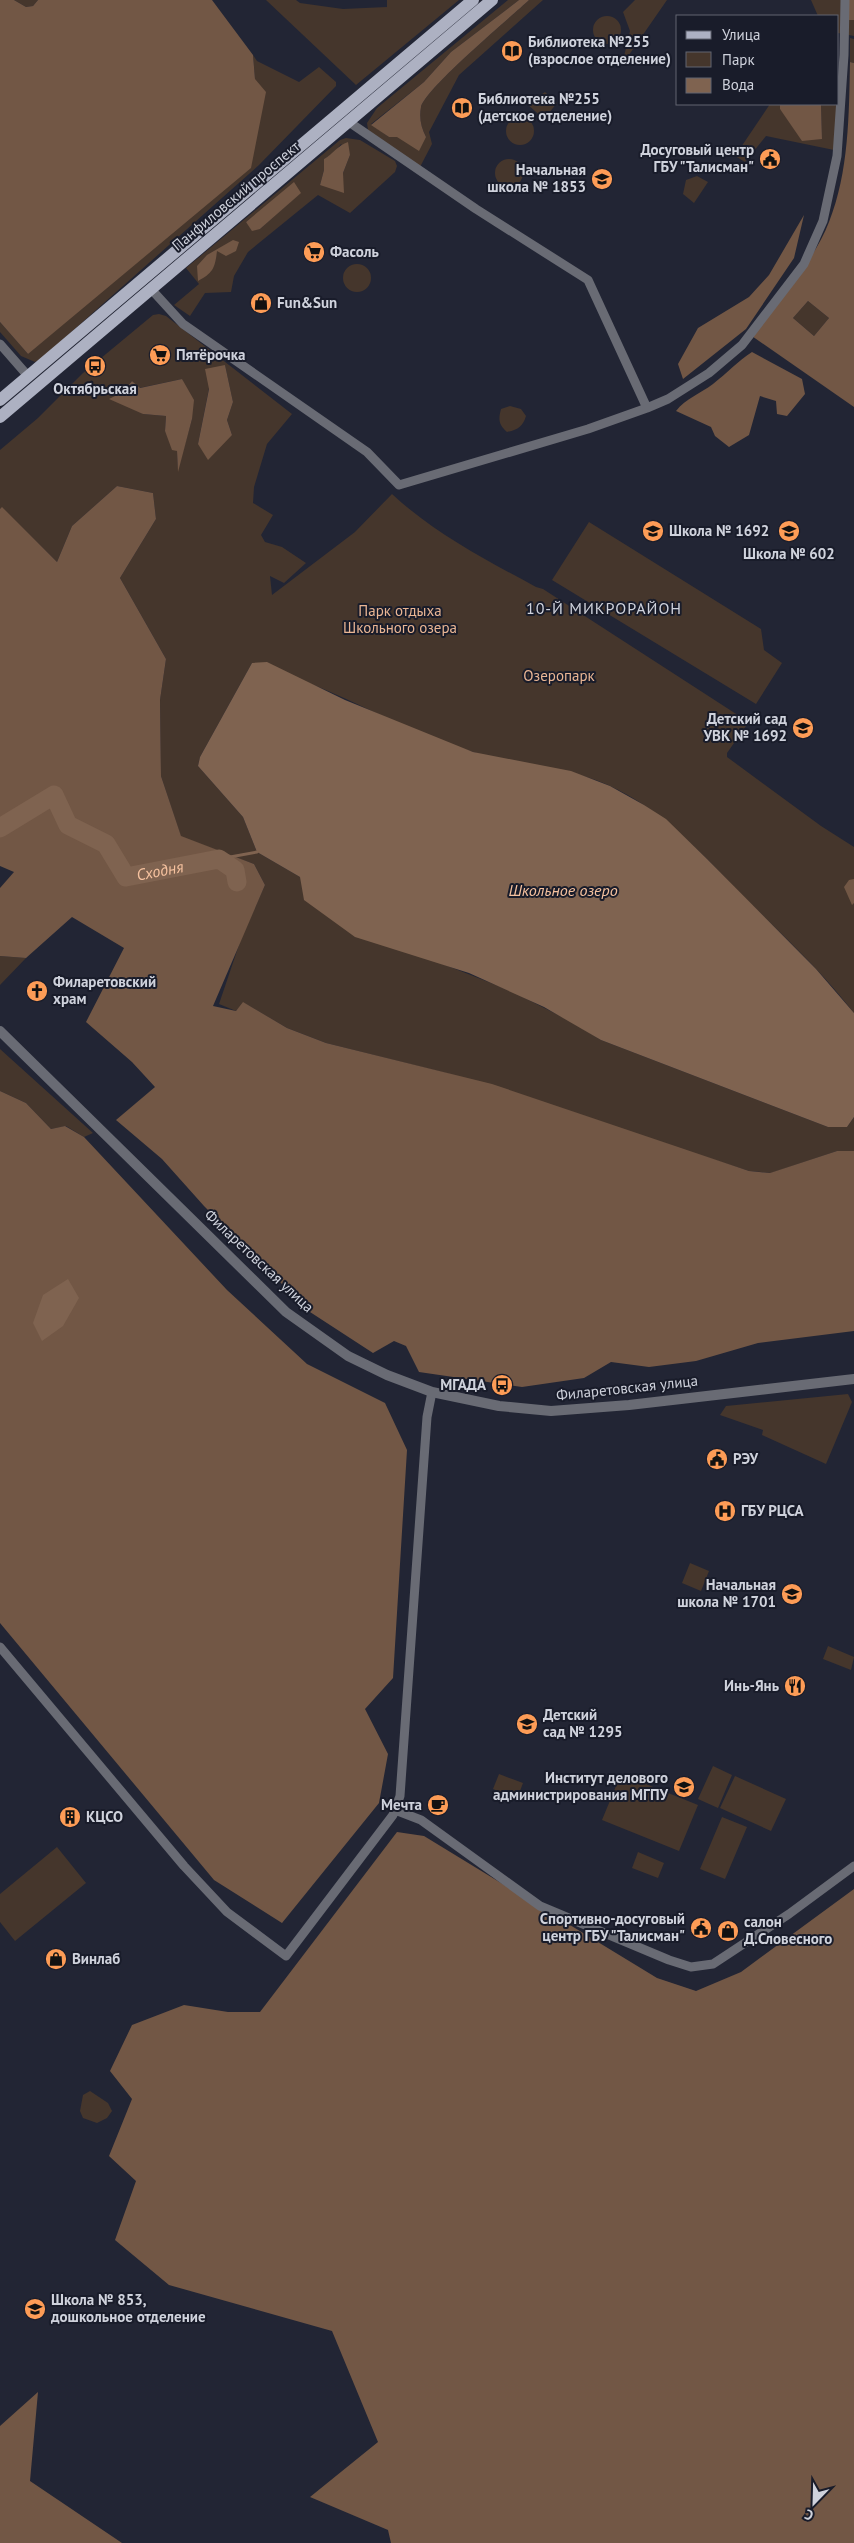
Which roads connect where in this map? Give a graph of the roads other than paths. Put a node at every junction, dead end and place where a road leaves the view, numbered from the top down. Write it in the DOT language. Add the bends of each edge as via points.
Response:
graph roads {
  1 [pos="473,0"];
  2 [pos="492,0"];
  3 [pos="845,0"];
  4 [pos="348,122"];
  5 [pos="151,290"];
  6 [pos="0,344"];
  7 [pos="28,376"];
  8 [pos="0,400"];
  9 [pos="647,408"];
  10 [pos="0,417"];
  11 [pos="0,1031"];
  12 [pos="854,1379"];
  13 [pos="432,1392"];
  14 [pos="0,1647"];
  15 [pos="394,1810"];
  16 [pos="854,1866"];
  1 -- 7 [label="main road, Панфиловский проспект"];
  2 -- 4 [label="main road, Панфиловский проспект"];
  3 -- 9 [label="street" via="837,156 823,221 804,264 742,345 709,373"];
  4 -- 5 [label="main road, Панфиловский проспект"];
  4 -- 9 [label="street" via="588,280"];
  5 -- 9 [label="street" via="184,324 367,452 400,484 588,429"];
  5 -- 10 [label="main road, Панфиловский проспект"];
  6 -- 7 [label="street"];
  7 -- 8 [label="main road, Панфиловский проспект"];
  11 -- 13 [label="street, Филаретовская улица" via="286,1312 348,1356"];
  12 -- 13 [label="street, Филаретовская улица" via="550,1411 489,1404"];
  13 -- 15 [label="street" via="426,1417 400,1796"];
  14 -- 15 [label="street" via="184,1866 227,1912 286,1956"];
  15 -- 16 [label="street" via="421,1820 540,1906 691,1967 714,1964"];
}
